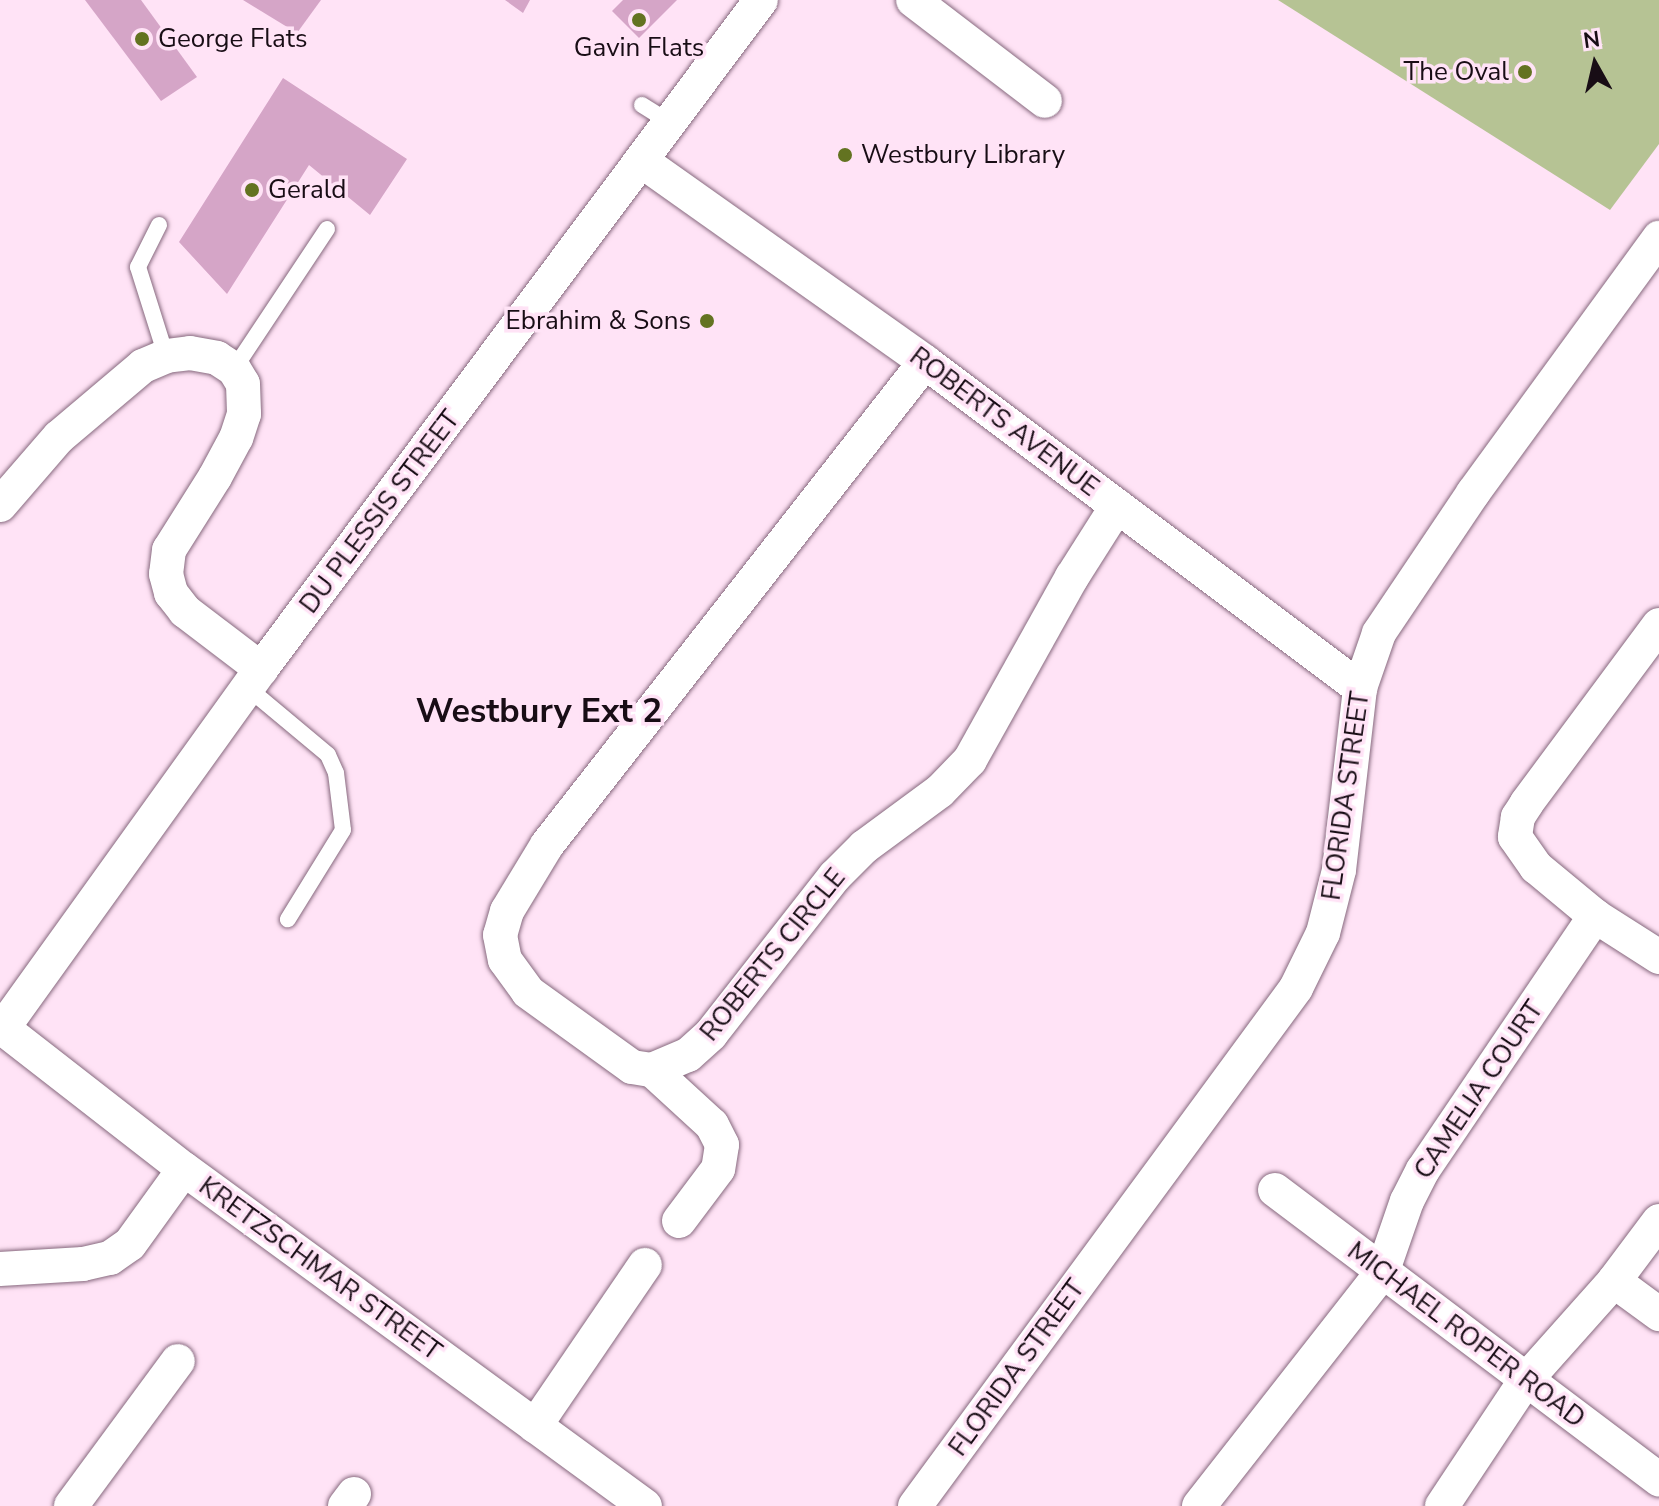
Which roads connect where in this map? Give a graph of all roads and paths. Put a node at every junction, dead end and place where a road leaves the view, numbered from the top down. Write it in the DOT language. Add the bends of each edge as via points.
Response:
graph roads {
  1 [pos="761,0"];
  2 [pos="913,0"];
  3 [pos="1045,101"];
  4 [pos="642,105"];
  5 [pos="671,123"];
  6 [pos="643,162"];
  7 [pos="159,225"];
  8 [pos="327,229"];
  9 [pos="1659,238"];
  10 [pos="166,356"];
  11 [pos="925,362"];
  12 [pos="234,369"];
  13 [pos="0,505"];
  14 [pos="1117,506"];
  15 [pos="1659,625"];
  16 [pos="254,679"];
  17 [pos="1360,688"];
  18 [pos="1595,916"];
  19 [pos="288,919"];
  20 [pos="1659,957"];
  21 [pos="1,1027"];
  22 [pos="652,1070"];
  23 [pos="184,1169"];
  24 [pos="1275,1190"];
  25 [pos="679,1221"];
  26 [pos="1659,1221"];
  27 [pos="645,1265"];
  28 [pos="0,1269"];
  29 [pos="1382,1273"];
  30 [pos="1614,1281"];
  31 [pos="1659,1314"];
  32 [pos="178,1361"];
  33 [pos="1525,1381"];
  34 [pos="535,1426"];
  35 [pos="1659,1479"];
  36 [pos="71,1506"];
  37 [pos="645,1506"];
  38 [pos="915,1506"];
  39 [pos="1199,1506"];
  40 [pos="1442,1506"];
  1 -- 5 [label="street, DU PLESSIS STREET"];
  2 -- 3 [label="street"];
  4 -- 5 [label="lane"];
  5 -- 6 [label="street, DU PLESSIS STREET"];
  6 -- 11 [label="street, ROBERTS AVENUE"];
  6 -- 16 [label="street, DU PLESSIS STREET"];
  7 -- 10 [label="lane" via="138,267"];
  8 -- 12 [label="lane"];
  9 -- 17 [label="street, FLORIDA STREET" via="1404,591 1379,633"];
  10 -- 12 [label="street" via="217,358"];
  10 -- 13 [label="street" via="143,366 97,402"];
  11 -- 14 [label="street, ROBERTS AVENUE"];
  11 -- 22 [label="street" via="547,845 507,911 500,935 505,960 528,992 632,1067"];
  12 -- 16 [label="street" via="243,384 244,414 236,438 177,532 166,574 171,593 185,611"];
  14 -- 17 [label="street, ROBERTS AVENUE"];
  14 -- 22 [label="street, ROBERTS CIRCLE" via="970,760 835,876 711,1034 688,1055"];
  15 -- 18 [label="street" via="1518,817 1515,837 1536,867"];
  16 -- 19 [label="lane" via="328,755 336,773 343,830"];
  16 -- 21 [label="street, DU PLESSIS STREET"];
  17 -- 38 [label="street, FLORIDA STREET" via="1339,870 1323,933 1296,988"];
  18 -- 20 [label="street"];
  18 -- 29 [label="street, CAMELIA COURT" via="1423,1170"];
  21 -- 23 [label="street, KRETZSCHMAR STREET"];
  22 -- 25 [label="street" via="712,1125 722,1145 718,1169"];
  23 -- 28 [label="street" via="130,1244 110,1258"];
  23 -- 34 [label="street, KRETZSCHMAR STREET"];
  24 -- 29 [label="street, MICHAEL ROPER ROAD"];
  26 -- 30 [label="street"];
  27 -- 34 [label="street"];
  29 -- 33 [label="street, MICHAEL ROPER ROAD"];
  29 -- 39 [label="street, CAMELIA COURT"];
  30 -- 31 [label="street"];
  30 -- 33 [label="street"];
  32 -- 36 [label="street"];
  33 -- 35 [label="street, MICHAEL ROPER ROAD"];
  33 -- 40 [label="street"];
  34 -- 37 [label="street, KRETZSCHMAR STREET"];
}
